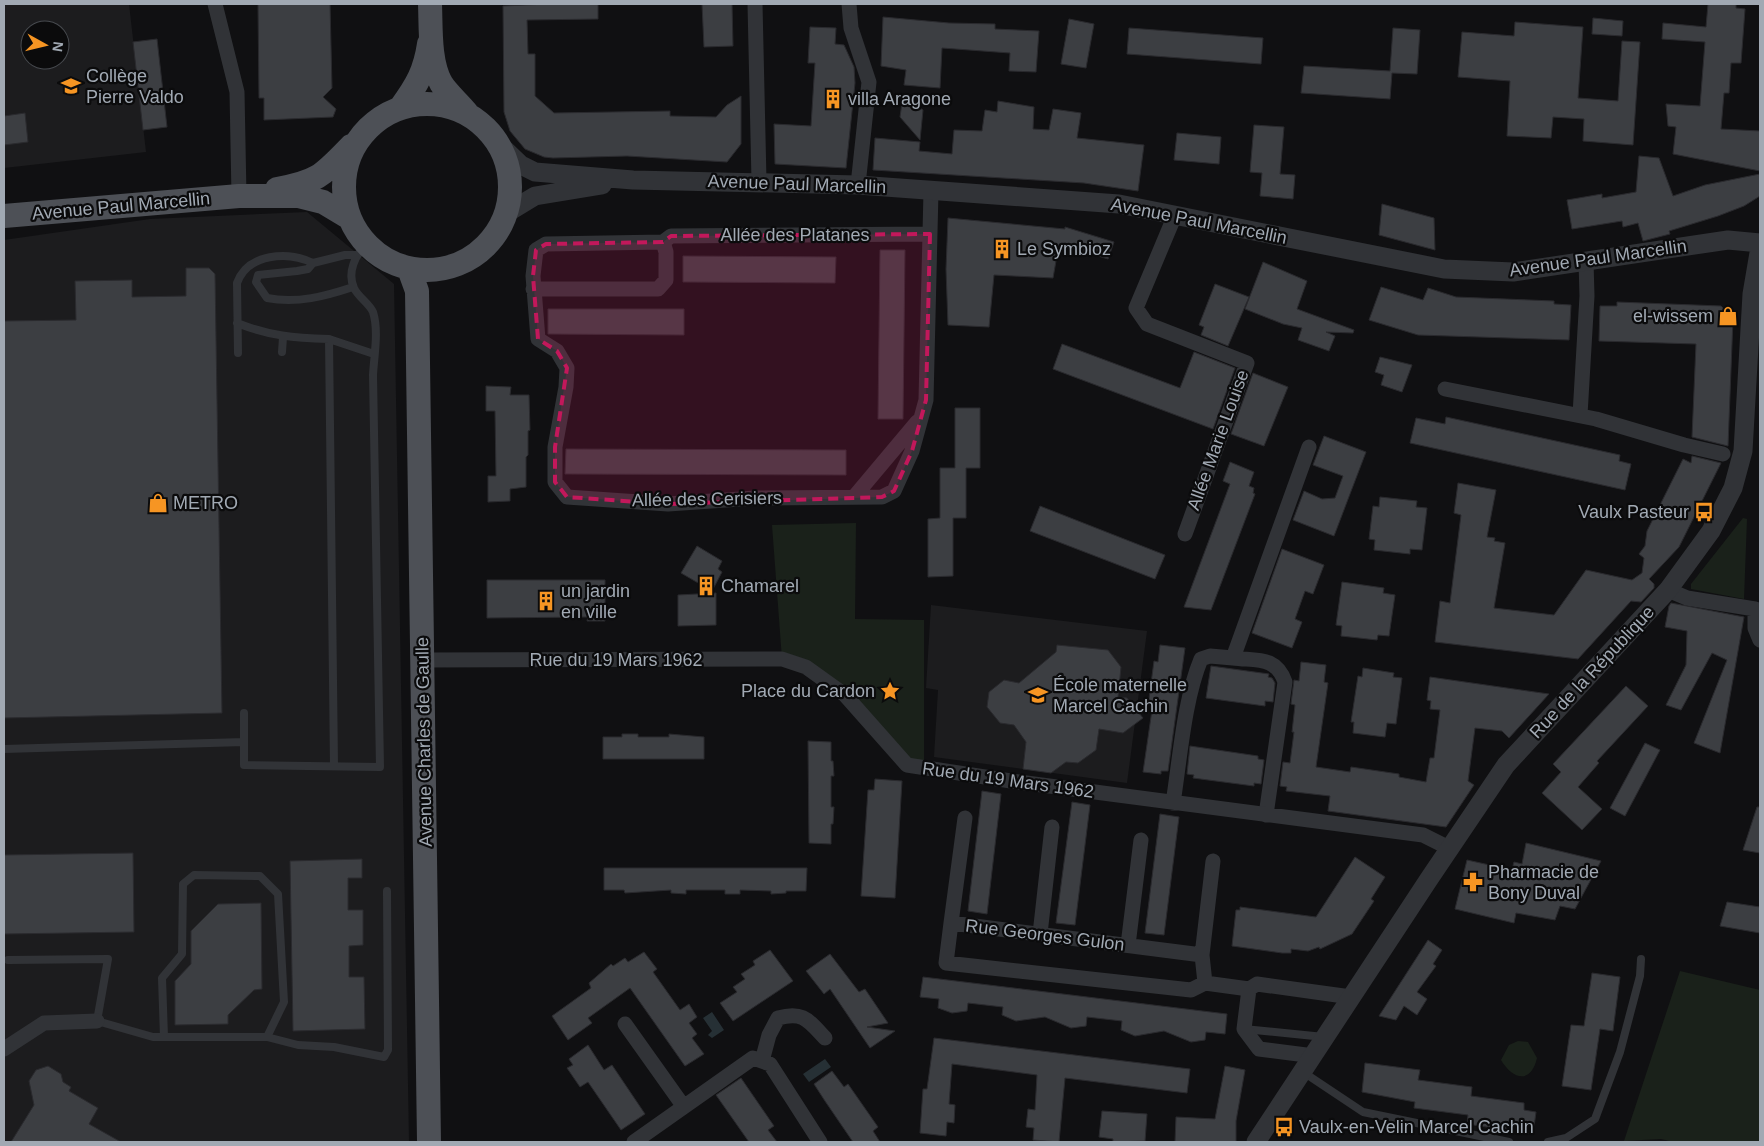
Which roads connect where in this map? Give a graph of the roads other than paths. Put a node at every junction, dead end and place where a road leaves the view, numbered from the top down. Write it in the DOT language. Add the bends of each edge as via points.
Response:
graph roads {
  1 [pos="215,4"];
  2 [pos="430,4"];
  3 [pos="755,4"];
  4 [pos="849,4"];
  5 [pos="431,30"];
  6 [pos="401,107"];
  7 [pos="468,114"];
  8 [pos="358,140"];
  9 [pos="498,142"];
  10 [pos="633,180"];
  11 [pos="759,182"];
  12 [pos="858,186"];
  13 [pos="931,191"];
  14 [pos="239,196"];
  15 [pos="507,213"];
  16 [pos="1175,215"];
  17 [pos="4,216"];
  18 [pos="348,217"];
  19 [pos="930,234"];
  20 [pos="663,242"];
  21 [pos="1760,243"];
  22 [pos="1760,247"];
  23 [pos="361,250"];
  24 [pos="260,260"];
  25 [pos="1586,261"];
  26 [pos="313,263"];
  27 [pos="441,268"];
  28 [pos="409,269"];
  29 [pos="258,275"];
  30 [pos="354,287"];
  31 [pos="534,296"];
  32 [pos="238,323"];
  33 [pos="283,337"];
  34 [pos="329,339"];
  35 [pos="418,341"];
  36 [pos="282,352"];
  37 [pos="238,353"];
  38 [pos="374,354"];
  39 [pos="1445,390"];
  40 [pos="1580,415"];
  41 [pos="921,417"];
  42 [pos="1309,447"];
  43 [pos="1723,454"];
  44 [pos="854,497"];
  45 [pos="1184,534"];
  46 [pos="1668,590"];
  47 [pos="1760,640"];
  48 [pos="1233,658"];
  49 [pos="424,660"];
  50 [pos="244,713"];
  51 [pos="244,742"];
  52 [pos="4,749"];
  53 [pos="334,766"];
  54 [pos="1173,803"];
  55 [pos="1266,815"];
  56 [pos="965,818"];
  57 [pos="1052,827"];
  58 [pos="1141,840"];
  59 [pos="1449,848"];
  60 [pos="1213,861"];
  61 [pos="388,890"];
  62 [pos="951,923"];
  63 [pos="1040,934"];
  64 [pos="1128,945"];
  65 [pos="1202,955"];
  66 [pos="1641,959"];
  67 [pos="8,960"];
  68 [pos="1205,983"];
  69 [pos="1249,989"];
  70 [pos="1351,997"];
  71 [pos="97,1021"];
  72 [pos="625,1024"];
  73 [pos="1244,1029"];
  74 [pos="164,1037"];
  75 [pos="267,1037"];
  76 [pos="1326,1037"];
  77 [pos="825,1038"];
  78 [pos="4,1048"];
  79 [pos="1314,1056"];
  80 [pos="762,1062"];
  81 [pos="1303,1072"];
  82 [pos="684,1106"];
  83 [pos="429,1142"];
  84 [pos="634,1142"];
  85 [pos="820,1142"];
  86 [pos="1256,1142"];
  87 [pos="1509,1142"];
  88 [pos="1548,1142"];
  1 -- 14 [label="street" via="237,92"];
  2 -- 5 [label="main road"];
  3 -- 11 [label="street"];
  4 -- 12 [label="street" via="851,28 869,82"];
  5 -- 6 [label="main road" via="426,64 419,82"];
  5 -- 7 [label="main road" via="441,83"];
  6 -- 7 [label="main road" via="424,103"];
  6 -- 8 [label="main road" via="377,120"];
  7 -- 9 [label="main road"];
  8 -- 14 [label="main road, Avenue Paul Marcellin" via="322,176 297,186"];
  8 -- 18 [label="main road" via="346,164 343,190"];
  9 -- 10 [label="street, Avenue Paul Marcellin" via="521,165 535,172"];
  9 -- 15 [label="main road" via="510,177"];
  10 -- 11 [label="street, Avenue Paul Marcellin"];
  10 -- 15 [label="street, Avenue Paul Marcellin" via="535,196"];
  11 -- 12 [label="street, Avenue Paul Marcellin"];
  12 -- 13 [label="street, Avenue Paul Marcellin"];
  13 -- 16 [label="street, Avenue Paul Marcellin" via="1119,204"];
  13 -- 19 [label="street, Allée des Cerisiers"];
  14 -- 17 [label="main road, Avenue Paul Marcellin"];
  14 -- 18 [label="main road, Avenue Paul Marcellin" via="299,196 324,202"];
  15 -- 27 [label="main road" via="493,238 479,254"];
  16 -- 25 [label="street, Avenue Paul Marcellin" via="1444,269 1513,272"];
  16 -- 45 [label="street, Allée Marie Louise" via="1136,308 1147,324 1247,363"];
  18 -- 23 [label="main road"];
  19 -- 20 [label="street, Allée des Platanes" via="671,236"];
  19 -- 41 [label="street, Allée des Cerisiers" via="926,400"];
  20 -- 31 [label="street" via="666,280 658,288"];
  20 -- 31 [label="street, Allée des Platanes" via="546,244 536,250 532,276"];
  21 -- 25 [label="street, Avenue Paul Marcellin" via="1728,240"];
  22 -- 46 [label="street, Rue de la République" via="1752,294 1743,451 1733,488 1710,531"];
  23 -- 26 [label="lane"];
  23 -- 28 [label="main road"];
  23 -- 30 [label="lane" via="352,274"];
  24 -- 26 [label="lane" via="289,256"];
  24 -- 29 [label="lane"];
  24 -- 32 [label="lane" via="241,272 237,283"];
  25 -- 40 [label="street"];
  26 -- 29 [label="lane" via="308,269"];
  27 -- 28 [label="main road"];
  27 -- 35 [label="main road, Avenue Charles de Gaulle" via="431,291"];
  28 -- 35 [label="main road, Avenue Charles de Gaulle" via="417,291"];
  29 -- 30 [label="lane" via="256,282 267,298 283,301 314,298"];
  30 -- 38 [label="lane" via="372,311"];
  31 -- 44 [label="street, Allée des Cerisiers" via="538,339 557,351 567,368 555,448 555,482 567,498 668,504 755,498"];
  32 -- 33 [label="lane"];
  32 -- 37 [label="lane"];
  33 -- 34 [label="lane"];
  33 -- 36 [label="lane"];
  34 -- 38 [label="lane"];
  34 -- 53 [label="lane"];
  35 -- 49 [label="main road, Avenue Charles de Gaulle"];
  38 -- 53 [label="lane" via="380,767"];
  39 -- 40 [label="street"];
  40 -- 43 [label="street"];
  41 -- 44 [label="street"];
  41 -- 44 [label="street, Allée des Cerisiers" via="912,451 894,491 883,501"];
  42 -- 48 [label="street"];
  46 -- 47 [label="street" via="1687,598 1755,609 1755,628"];
  46 -- 59 [label="street, Rue de la République" via="1506,765"];
  48 -- 54 [label="street" via="1210,656 1201,660 1198,666"];
  48 -- 55 [label="street" via="1272,662 1281,670 1285,682"];
  49 -- 54 [label="street, Rue du 19 Mars 1962" via="782,659 806,667 845,695 907,764"];
  49 -- 83 [label="main road, Avenue Charles de Gaulle"];
  50 -- 51 [label="lane"];
  51 -- 52 [label="lane"];
  51 -- 53 [label="lane" via="244,765"];
  54 -- 55 [label="street, Rue du 19 Mars 1962"];
  55 -- 59 [label="street, Rue du 19 Mars 1962" via="1422,835"];
  56 -- 62 [label="street"];
  57 -- 63 [label="street"];
  58 -- 64 [label="street"];
  59 -- 70 [label="street, Rue de la République"];
  60 -- 65 [label="street"];
  61 -- 75 [label="lane" via="388,1050 384,1057 334,1047 298,1045"];
  62 -- 63 [label="street, Rue Georges Gulon"];
  62 -- 68 [label="street, Rue Georges Gulon" via="946,963 1191,990"];
  63 -- 64 [label="street, Rue Georges Gulon"];
  64 -- 65 [label="street, Rue Georges Gulon"];
  65 -- 68 [label="street"];
  66 -- 88 [label="lane" via="1640,976 1620,1052 1595,1119 1566,1138"];
  67 -- 71 [label="lane" via="108,959"];
  68 -- 69 [label="street, Rue Georges Gulon"];
  69 -- 70 [label="street, Rue Georges Gulon" via="1257,984"];
  69 -- 73 [label="street"];
  70 -- 76 [label="street, Rue de la République"];
  71 -- 74 [label="lane" via="152,1037"];
  71 -- 78 [label="street" via="44,1023"];
  72 -- 82 [label="street"];
  73 -- 76 [label="lane"];
  73 -- 79 [label="street" via="1260,1049"];
  74 -- 75 [label="lane"];
  74 -- 75 [label="lane" via="162,978 182,954 183,884 194,875 260,876 278,894 284,1002"];
  76 -- 79 [label="street, Rue de la République"];
  77 -- 80 [label="street" via="808,1020 799,1016 792,1014 778,1018"];
  79 -- 81 [label="street, Rue de la République"];
  80 -- 82 [label="street" via="753,1058"];
  80 -- 85 [label="street" via="770,1064"];
  81 -- 86 [label="street, Rue de la République"];
  81 -- 87 [label="lane" via="1364,1112"];
  82 -- 84 [label="street"];
}
